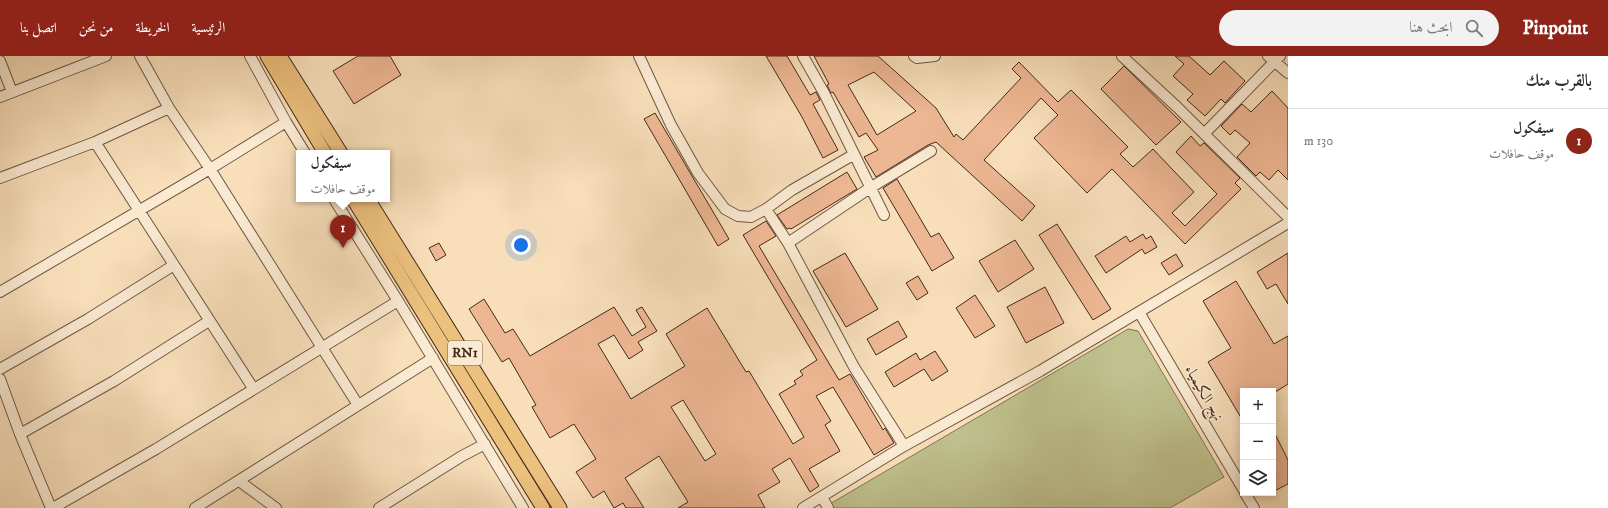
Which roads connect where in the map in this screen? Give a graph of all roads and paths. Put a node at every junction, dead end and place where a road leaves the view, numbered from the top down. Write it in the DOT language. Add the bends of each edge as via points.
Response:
graph roads {
  1 [pos="106,56"];
  2 [pos="140,56"];
  3 [pos="250,56"];
  4 [pos="267,56"];
  5 [pos="280,56"];
  6 [pos="639,56"];
  7 [pos="803,56"];
  8 [pos="914,56"];
  9 [pos="935,56"];
  10 [pos="1122,56"];
  11 [pos="1274,58"];
  12 [pos="0,61"];
  13 [pos="1288,73"];
  14 [pos="12,92"];
  15 [pos="0,97"];
  16 [pos="169,108"];
  17 [pos="286,122"];
  18 [pos="1204,134"];
  19 [pos="95,142"];
  20 [pos="303,150"];
  21 [pos="323,150"];
  22 [pos="339,150"];
  23 [pos="931,151"];
  24 [pos="853,155"];
  25 [pos="210,169"];
  26 [pos="0,178"];
  27 [pos="870,188"];
  28 [pos="336,202"];
  29 [pos="355,202"];
  30 [pos="370,202"];
  31 [pos="766,209"];
  32 [pos="140,211"];
  33 [pos="884,215"];
  34 [pos="1288,217"];
  35 [pos="1288,223"];
  36 [pos="788,243"];
  37 [pos="174,265"];
  38 [pos="0,292"];
  39 [pos="398,301"];
  40 [pos="1139,312"];
  41 [pos="209,321"];
  42 [pos="322,346"];
  43 [pos="433,358"];
  44 [pos="0,369"];
  45 [pos="0,379"];
  46 [pos="253,388"];
  47 [pos="358,405"];
  48 [pos="20,434"];
  49 [pos="485,444"];
  50 [pos="904,446"];
  51 [pos="239,481"];
  52 [pos="1240,484"];
  53 [pos="1247,496"];
  54 [pos="822,497"];
  55 [pos="52,508"];
  56 [pos="195,508"];
  57 [pos="276,508"];
  58 [pos="379,508"];
  59 [pos="523,508"];
  60 [pos="543,508"];
  61 [pos="560,508"];
  62 [pos="803,508"];
  63 [pos="828,508"];
  64 [pos="1254,508"];
  1 -- 14 [label="street"];
  2 -- 16 [label="street"];
  3 -- 17 [label="street"];
  4 -- 21 [label="main road"];
  5 -- 22 [label="main road"];
  6 -- 31 [label="street" via="671,125 698,173 725,209 738,216 751,217"];
  7 -- 24 [label="street" via="824,93"];
  8 -- 9 [label="street"];
  10 -- 18 [label="street"];
  11 -- 13 [label="street"];
  11 -- 18 [label="street"];
  12 -- 14 [label="street"];
  14 -- 15 [label="street"];
  16 -- 19 [label="street"];
  16 -- 25 [label="street"];
  17 -- 20 [label="street"];
  17 -- 25 [label="street"];
  18 -- 34 [label="street"];
  19 -- 26 [label="street"];
  19 -- 32 [label="street"];
  23 -- 27 [label="street"];
  24 -- 27 [label="street"];
  24 -- 31 [label="street" via="792,190"];
  25 -- 32 [label="street"];
  25 -- 42 [label="street"];
  27 -- 33 [label="street"];
  27 -- 36 [label="street"];
  28 -- 39 [label="street"];
  29 -- 60 [label="main road, RN1"];
  30 -- 61 [label="main road, RN1"];
  31 -- 36 [label="street"];
  32 -- 37 [label="street"];
  32 -- 38 [label="street"];
  35 -- 40 [label="street"];
  36 -- 50 [label="street" via="854,367"];
  37 -- 41 [label="street"];
  37 -- 44 [label="street"];
  39 -- 42 [label="street"];
  39 -- 43 [label="street"];
  40 -- 50 [label="street" via="1040,371"];
  40 -- 52 [label="street, نهج الكيمياء"];
  41 -- 46 [label="street"];
  41 -- 48 [label="street" via="114,381"];
  42 -- 46 [label="street"];
  42 -- 47 [label="street"];
  43 -- 47 [label="street"];
  43 -- 49 [label="street"];
  45 -- 48 [label="street"];
  46 -- 55 [label="street" via="156,449"];
  47 -- 51 [label="street"];
  48 -- 55 [label="street"];
  49 -- 58 [label="street"];
  49 -- 59 [label="street"];
  50 -- 54 [label="street"];
  51 -- 56 [label="street"];
  51 -- 57 [label="street"];
  53 -- 64 [label="street"];
  54 -- 62 [label="street"];
  54 -- 63 [label="street"];
}
